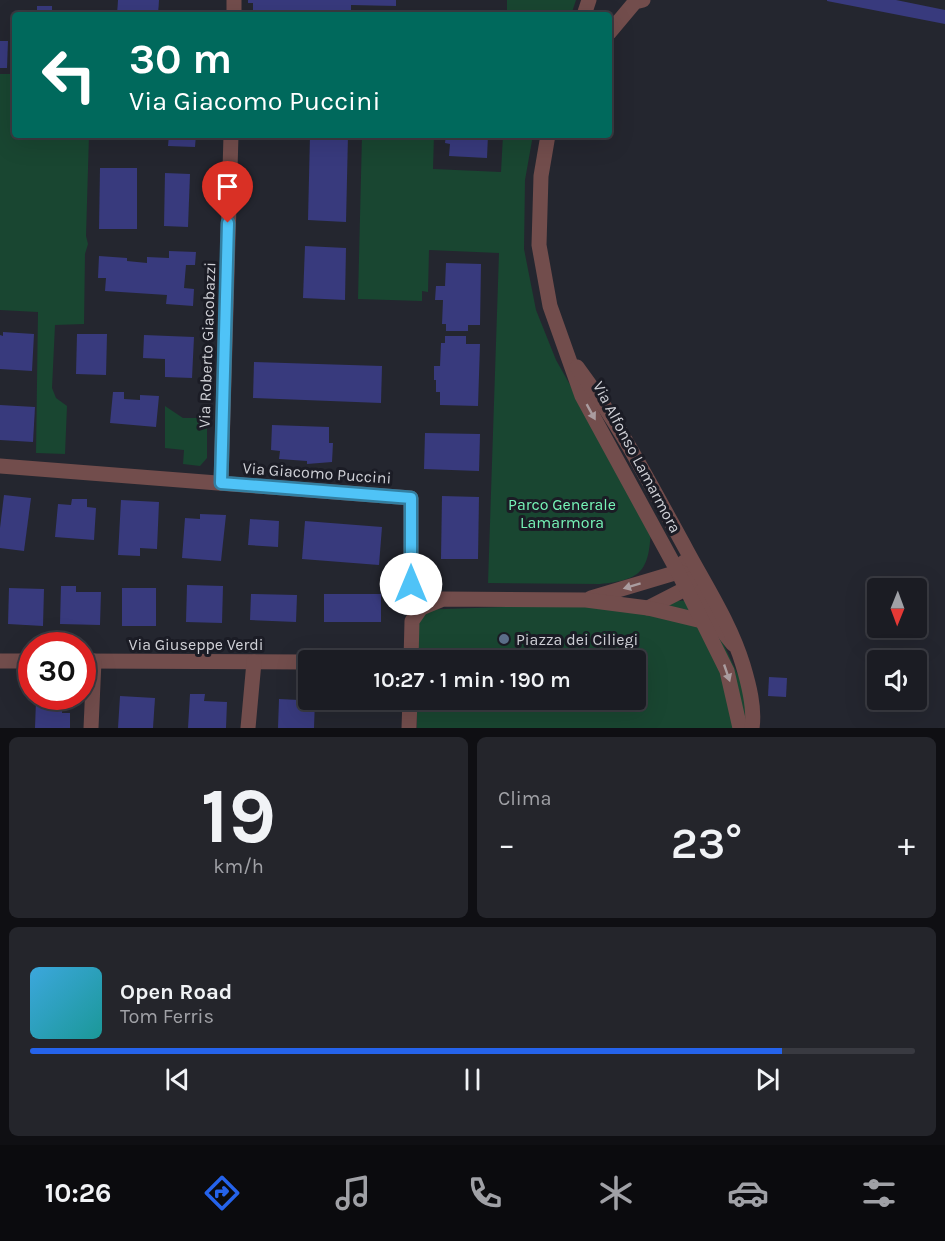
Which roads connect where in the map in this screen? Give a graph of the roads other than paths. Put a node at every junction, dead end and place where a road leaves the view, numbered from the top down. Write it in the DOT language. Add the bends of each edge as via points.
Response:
graph roads {
  1 [pos="637,1"];
  2 [pos="612,30"];
  3 [pos="231,138"];
  4 [pos="547,138"];
  5 [pos="569,357"];
  6 [pos="0,466"];
  7 [pos="650,482"];
  8 [pos="221,483"];
  9 [pos="686,579"];
  10 [pos="586,600"];
  11 [pos="421,608"];
  12 [pos="648,608"];
  13 [pos="702,621"];
  14 [pos="411,650"];
  15 [pos="738,651"];
  16 [pos="0,661"];
  17 [pos="18,661"];
  18 [pos="96,661"];
  19 [pos="254,662"];
  20 [pos="298,662"];
  21 [pos="90,710"];
  22 [pos="410,710"];
  23 [pos="91,728"];
  24 [pos="248,728"];
  25 [pos="409,728"];
  26 [pos="740,728"];
  27 [pos="752,728"];
  1 -- 2 [label="street"];
  3 -- 8 [label="street, Via Roberto Giacobazzi"];
  4 -- 5 [label="street, Via Alfonso Lamarmora" via="540,176 539,245 550,306"];
  5 -- 7 [label="street, Via Alfonso Lamarmora"];
  5 -- 9 [label="street, Via Alfonso Lamarmora, one-way" via="582,396"];
  6 -- 8 [label="street, Via Giacomo Puccini"];
  7 -- 9 [label="street, Via Alfonso Lamarmora" via="655,507"];
  7 -- 15 [label="street, Via Alfonso Lamarmora"];
  8 -- 11 [label="street, Via Giacomo Puccini" via="411,498 411,597"];
  9 -- 10 [label="street, one-way"];
  9 -- 12 [label="street"];
  9 -- 13 [label="street, Via Alfonso Lamarmora"];
  9 -- 15 [label="street, Via Alfonso Lamarmora"];
  10 -- 11 [label="street" via="443,599"];
  10 -- 12 [label="street"];
  11 -- 14 [label="street" via="411,621"];
  12 -- 13 [label="street"];
  13 -- 26 [label="street, Via Alfonso Lamarmora, one-way" via="728,671"];
  15 -- 27 [label="street, Via Alfonso Lamarmora" via="752,706"];
  16 -- 17 [label="street"];
  18 -- 19 [label="street, Via Giuseppe Verdi"];
  19 -- 20 [label="street, Via Giuseppe Verdi"];
  19 -- 24 [label="street"];
  21 -- 23 [label="street"];
  22 -- 25 [label="street"];
}
